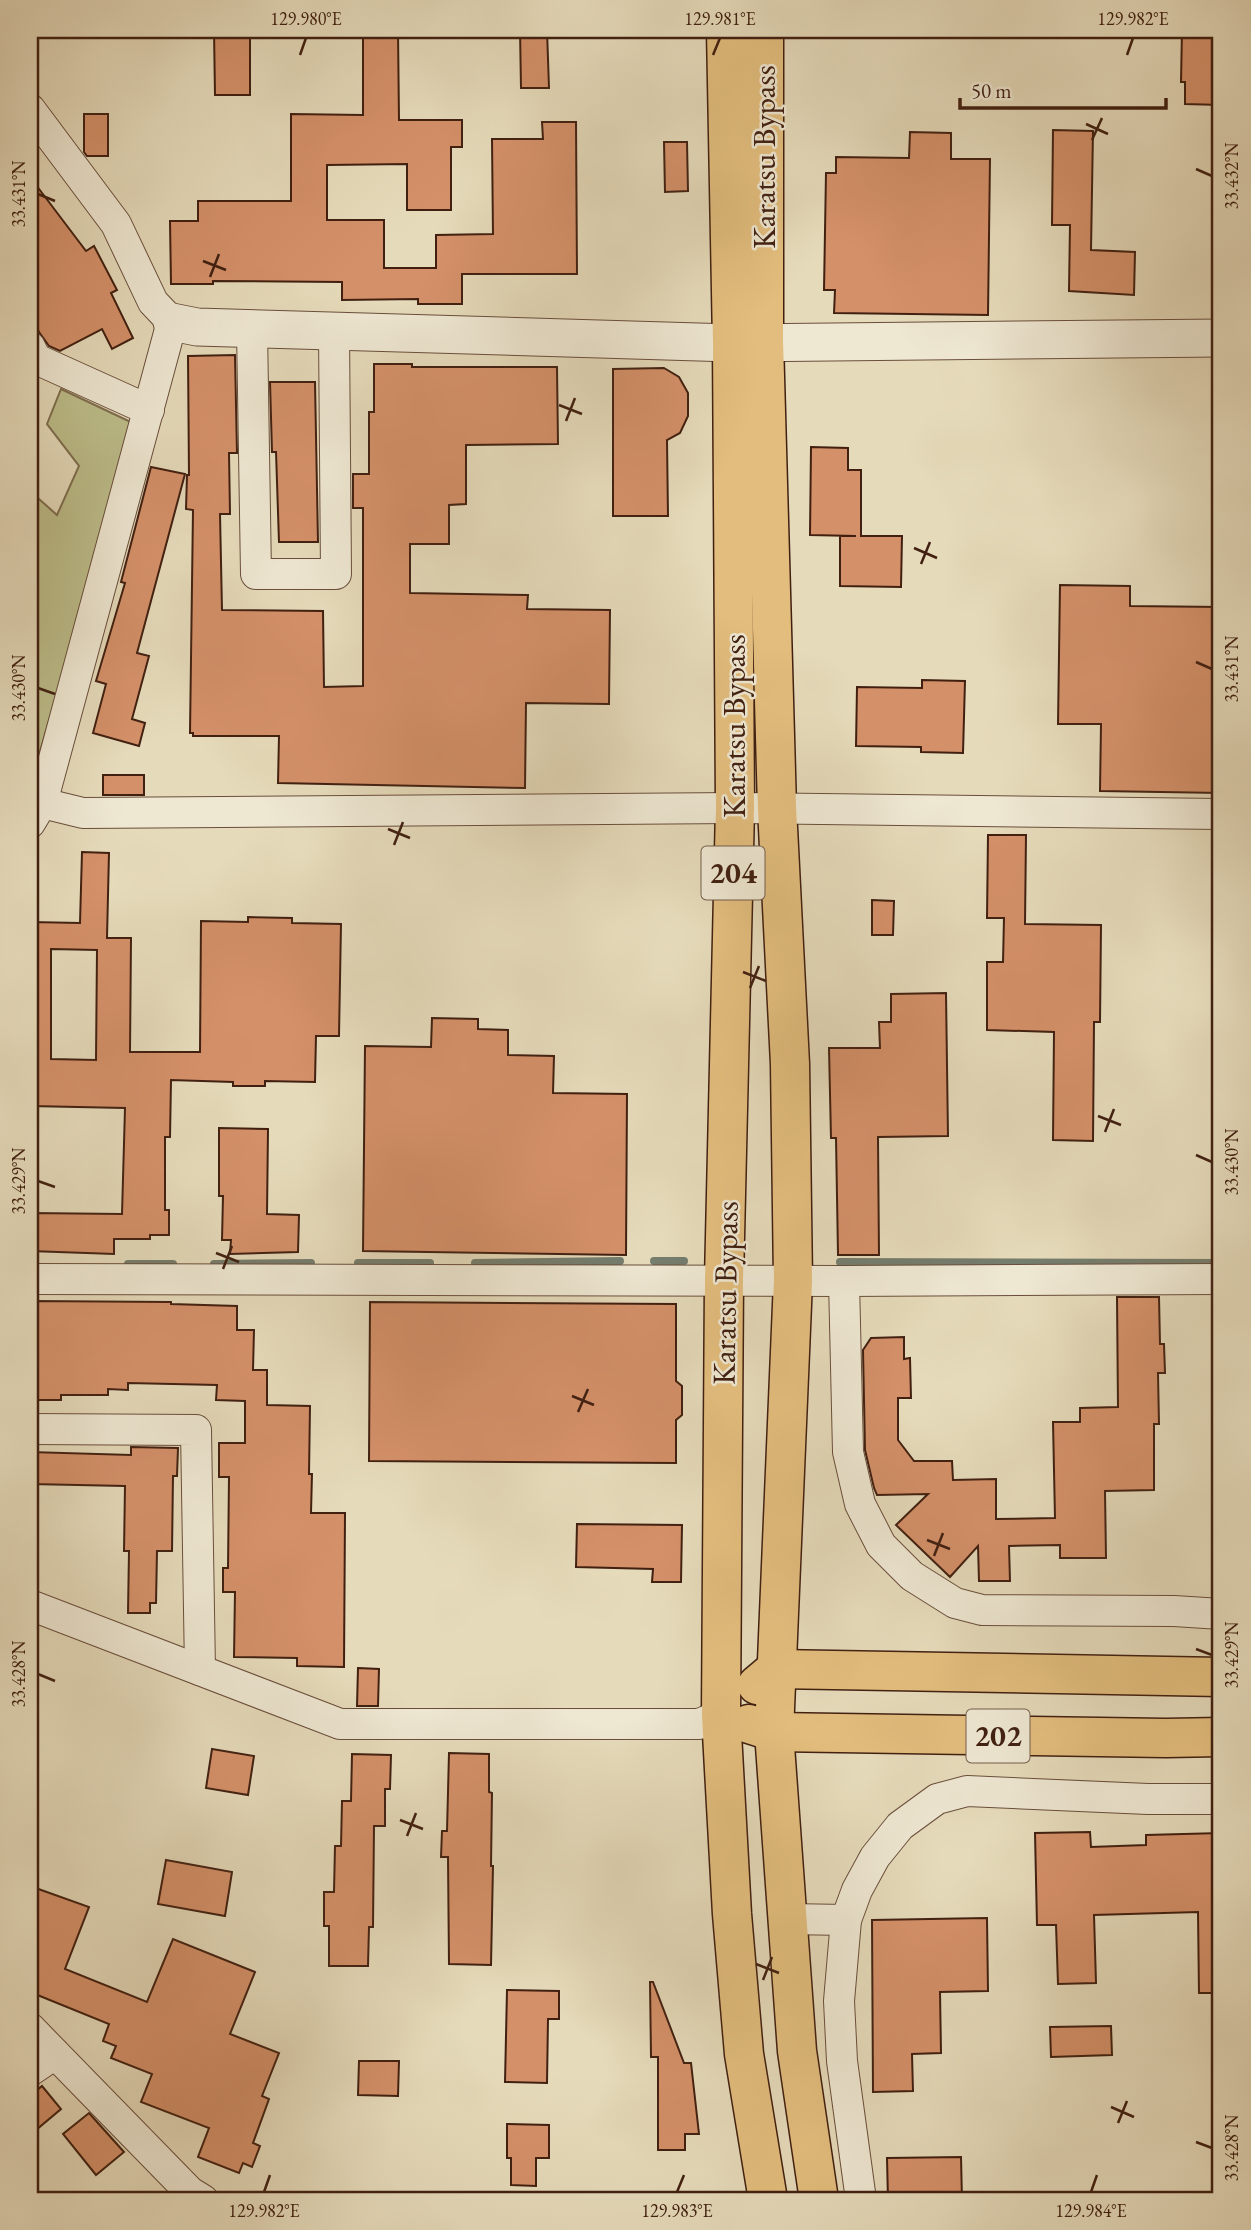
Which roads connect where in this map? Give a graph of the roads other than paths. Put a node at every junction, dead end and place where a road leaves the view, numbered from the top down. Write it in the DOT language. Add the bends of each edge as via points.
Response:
graph roads {
  1 [pos="726,30"];
  2 [pos="764,30"];
  3 [pos="30,109"];
  4 [pos="172,321"];
  5 [pos="252,329"];
  6 [pos="334,332"];
  7 [pos="1221,338"];
  8 [pos="748,342"];
  9 [pos="30,347"];
  10 [pos="149,410"];
  11 [pos="735,808"];
  12 [pos="777,808"];
  13 [pos="36,813"];
  14 [pos="1221,814"];
  15 [pos="30,1279"];
  16 [pos="1221,1279"];
  17 [pos="724,1280"];
  18 [pos="793,1281"];
  19 [pos="844,1281"];
  20 [pos="30,1429"];
  21 [pos="30,1605"];
  22 [pos="1221,1614"];
  23 [pos="776,1669"];
  24 [pos="200,1670"];
  25 [pos="1221,1677"];
  26 [pos="721,1716"];
  27 [pos="774,1732"];
  28 [pos="1221,1737"];
  29 [pos="1221,1799"];
  30 [pos="788,1919"];
  31 [pos="846,1920"];
  32 [pos="30,2028"];
  33 [pos="55,2054"];
  34 [pos="30,2071"];
  35 [pos="203,2200"];
  36 [pos="768,2200"];
  37 [pos="819,2200"];
  38 [pos="859,2200"];
  1 -- 8 [label="highway, Karatsu Bypass / 204"];
  2 -- 8 [label="highway, Karatsu Bypass / 204"];
  3 -- 4 [label="street" via="116,225 153,302"];
  4 -- 5 [label="street"];
  4 -- 10 [label="street"];
  5 -- 6 [label="street"];
  5 -- 6 [label="street" via="256,574 336,574"];
  6 -- 8 [label="street"];
  7 -- 8 [label="street"];
  8 -- 11 [label="highway, Karatsu Bypass / 204"];
  8 -- 12 [label="highway, Karatsu Bypass / 204"];
  9 -- 10 [label="street" via="36,359"];
  10 -- 13 [label="street"];
  11 -- 12 [label="street"];
  11 -- 13 [label="street"];
  11 -- 17 [label="highway, Karatsu Bypass / 204"];
  12 -- 14 [label="street"];
  12 -- 18 [label="highway, Karatsu Bypass / 204" via="790,1064"];
  15 -- 17 [label="street"];
  16 -- 19 [label="street"];
  17 -- 18 [label="street"];
  17 -- 26 [label="highway, Karatsu Bypass / 204"];
  18 -- 19 [label="street"];
  18 -- 23 [label="highway, Karatsu Bypass / 204"];
  19 -- 22 [label="street" via="848,1452 860,1504 881,1545 912,1576 955,1603 982,1610"];
  20 -- 24 [label="street" via="196,1430"];
  21 -- 24 [label="street"];
  23 -- 25 [label="highway, 202"];
  23 -- 26 [label="highway"];
  23 -- 27 [label="highway, Karatsu Bypass"];
  24 -- 26 [label="street" via="340,1724 699,1724"];
  26 -- 27 [label="highway, 202"];
  26 -- 36 [label="highway, Karatsu Bypass" via="744,2054"];
  27 -- 28 [label="highway, 202"];
  27 -- 30 [label="highway, Karatsu Bypass"];
  29 -- 31 [label="street" via="967,1791 937,1799 900,1826 875,1857"];
  30 -- 31 [label="street"];
  30 -- 37 [label="highway, Karatsu Bypass" via="797,2051"];
  31 -- 38 [label="street" via="839,2001"];
  32 -- 33 [label="street"];
  33 -- 34 [label="street"];
  33 -- 35 [label="street"];
}
